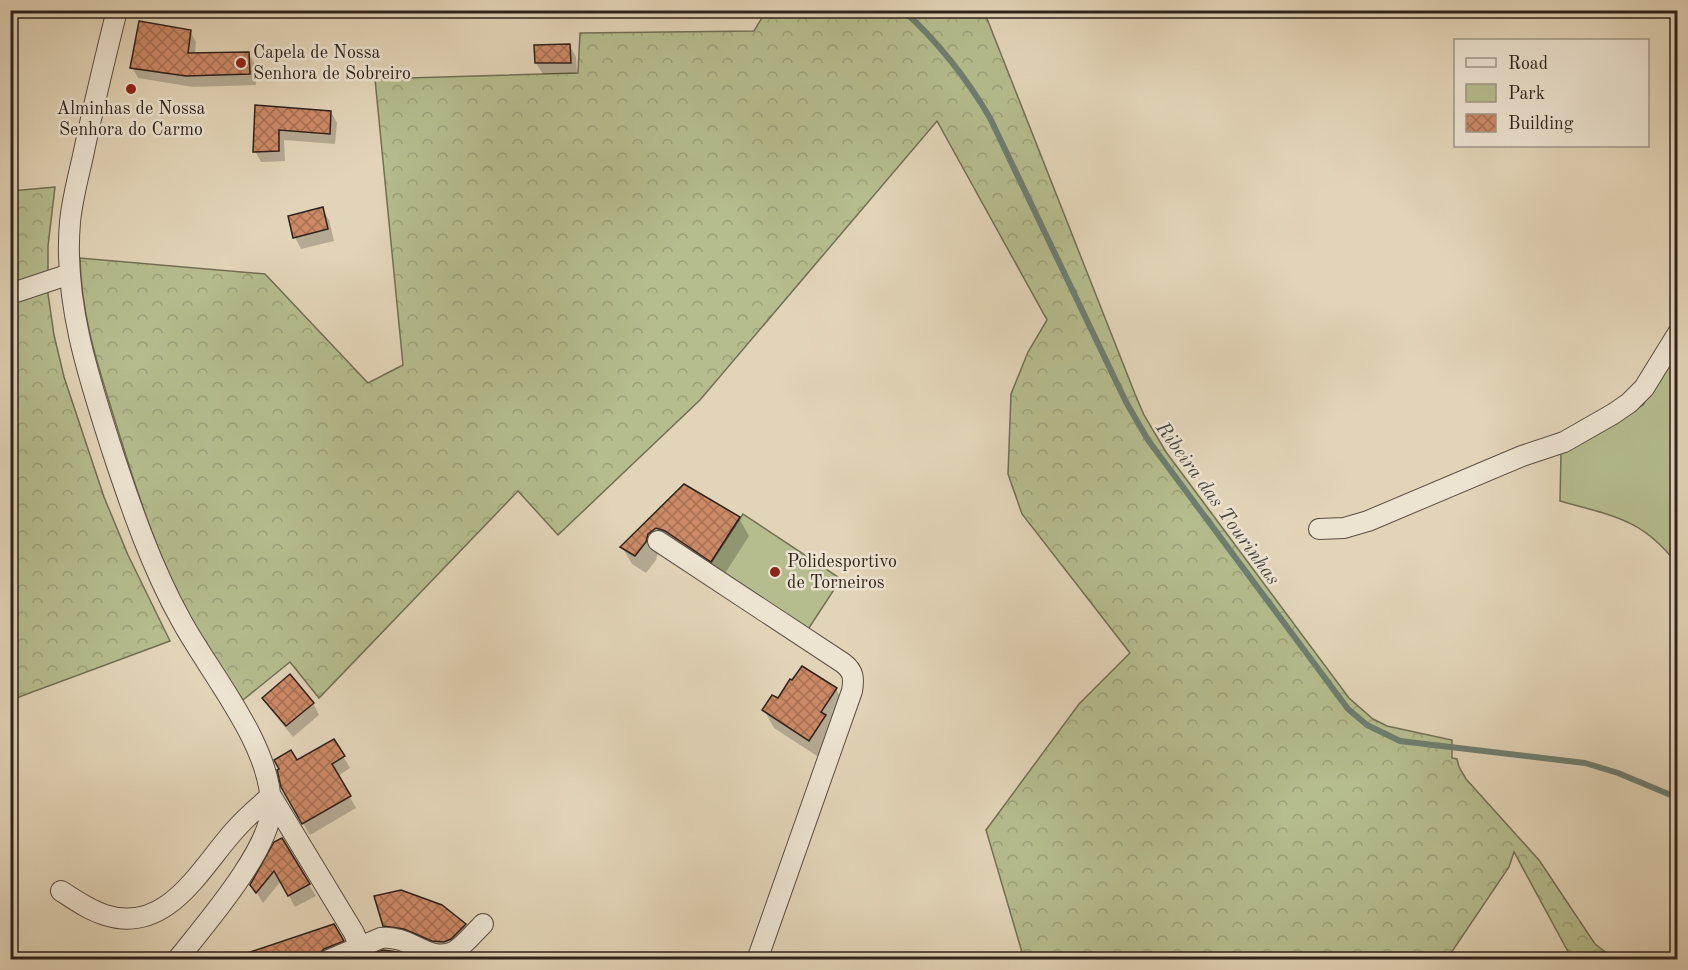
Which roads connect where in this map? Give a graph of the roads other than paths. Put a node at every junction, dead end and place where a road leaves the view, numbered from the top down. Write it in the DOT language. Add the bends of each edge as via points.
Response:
graph roads {
  1 [pos="117,10"];
  2 [pos="70,274"];
  3 [pos="10,294"];
  4 [pos="1677,333"];
  5 [pos="1319,529"];
  6 [pos="658,542"];
  7 [pos="271,796"];
  8 [pos="61,891"];
  9 [pos="483,924"];
  10 [pos="363,953"];
  11 [pos="330,959"];
  12 [pos="177,960"];
  13 [pos="757,960"];
  1 -- 2 [label="street" via="73,200"];
  2 -- 3 [label="street"];
  2 -- 7 [label="street" via="87,367 128,497 180,620 248,729"];
  4 -- 5 [label="street" via="1637,396 1579,435 1362,523"];
  6 -- 13 [label="street" via="843,663 853,676 852,691"];
  7 -- 8 [label="street" via="234,830 190,885 156,914 140,919 107,916"];
  7 -- 10 [label="street"];
  7 -- 12 [label="street" via="270,825 253,858"];
  9 -- 10 [label="street" via="451,953 430,953 396,938 381,938"];
  10 -- 11 [label="street"];
}
